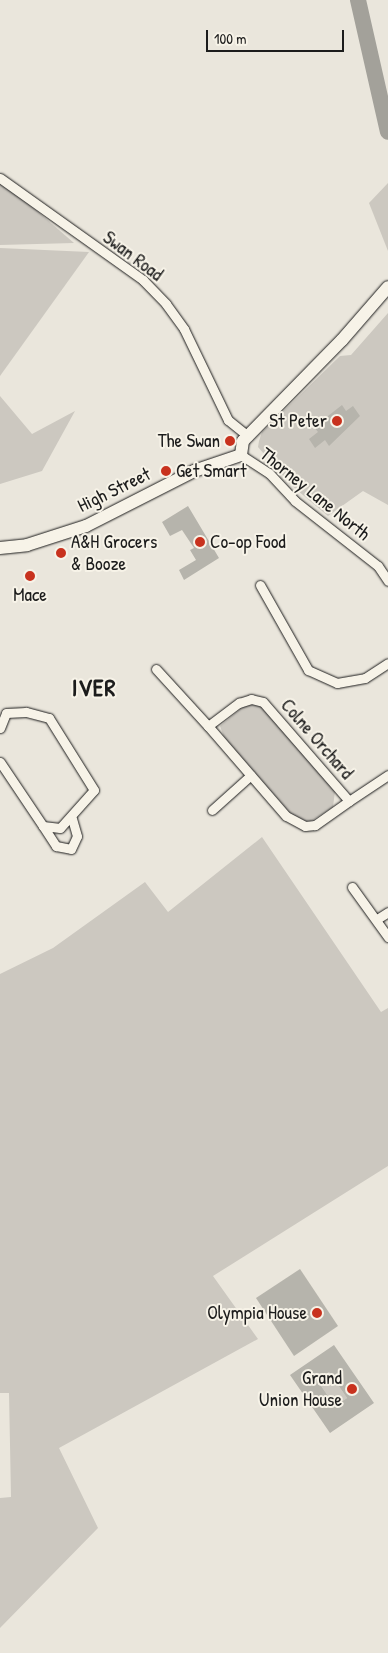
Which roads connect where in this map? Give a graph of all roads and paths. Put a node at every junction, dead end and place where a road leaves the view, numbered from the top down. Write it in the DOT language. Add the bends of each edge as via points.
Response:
graph roads {
  1 [pos="0,178"];
  2 [pos="388,287"];
  3 [pos="248,436"];
  4 [pos="241,455"];
  5 [pos="0,548"];
  6 [pos="388,581"];
  7 [pos="260,585"];
  8 [pos="388,663"];
  9 [pos="156,669"];
  10 [pos="3,710"];
  11 [pos="208,726"];
  12 [pos="0,728"];
  13 [pos="0,762"];
  14 [pos="251,775"];
  15 [pos="388,775"];
  16 [pos="349,801"];
  17 [pos="212,810"];
  18 [pos="72,819"];
  19 [pos="43,826"];
  20 [pos="352,887"];
  21 [pos="388,912"];
  22 [pos="377,918"];
  23 [pos="388,937"];
  1 -- 3 [label="street, Swan Road" via="143,280 184,329 228,420"];
  2 -- 3 [label="main road"];
  3 -- 4 [label="main road"];
  4 -- 5 [label="main road, High Street" via="194,472 86,526 27,544"];
  4 -- 6 [label="street, Thorney Lane North" via="269,473 295,501 378,566"];
  7 -- 8 [label="street" via="308,670 337,683 365,678"];
  9 -- 11 [label="street, Colne Orchard"];
  10 -- 12 [label="street"];
  10 -- 18 [label="street" via="49,718 94,790"];
  11 -- 14 [label="street, Colne Orchard"];
  11 -- 16 [label="street, Colne Orchard" via="238,703 251,699 263,702"];
  13 -- 19 [label="street"];
  14 -- 16 [label="street, Colne Orchard" via="286,816 305,826 314,824"];
  14 -- 17 [label="street"];
  15 -- 16 [label="street, Colne Orchard"];
  18 -- 19 [label="street" via="60,828"];
  18 -- 19 [label="street" via="77,836 70,849 56,846"];
  20 -- 22 [label="street"];
  21 -- 22 [label="street"];
  22 -- 23 [label="street"];
}
